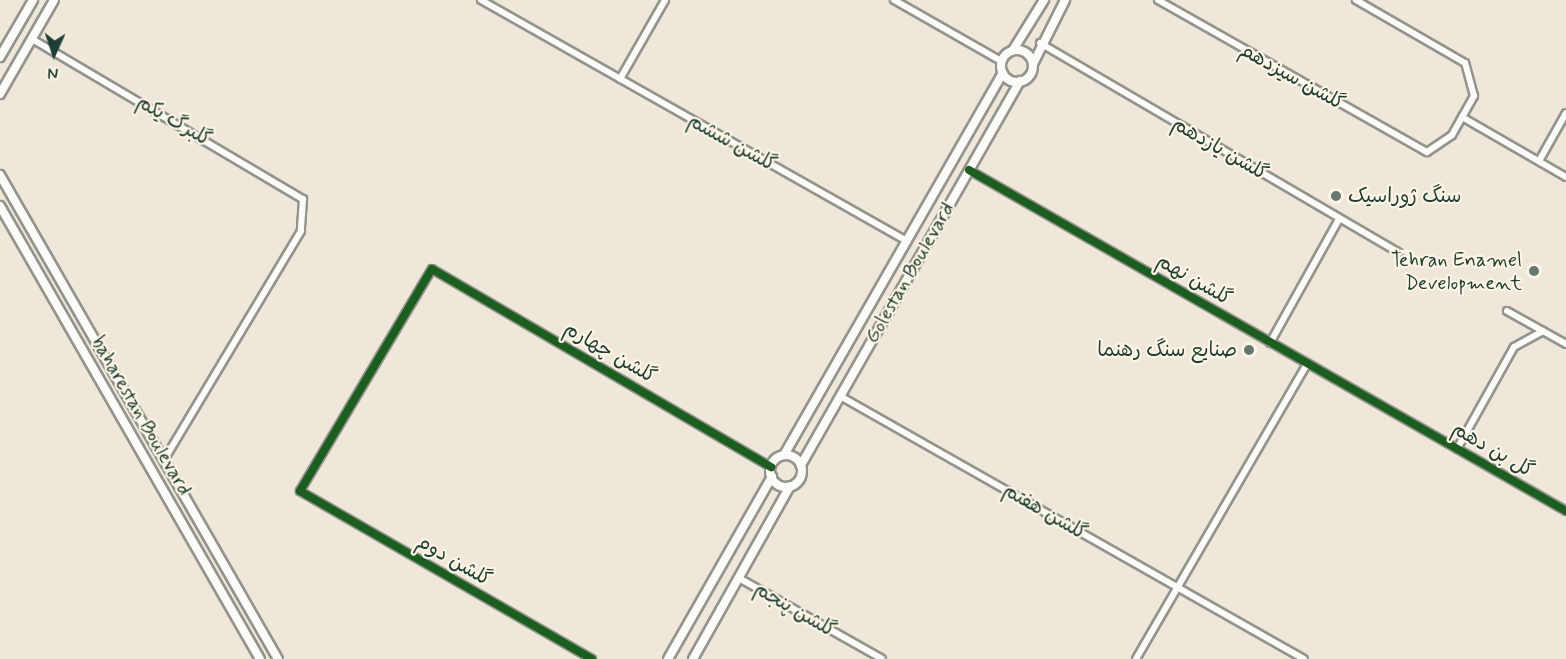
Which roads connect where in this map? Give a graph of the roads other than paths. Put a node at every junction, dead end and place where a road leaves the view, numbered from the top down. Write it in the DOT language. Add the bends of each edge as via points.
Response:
graph roads {
  1 [pos="33,0"];
  2 [pos="54,0"];
  3 [pos="481,0"];
  4 [pos="665,0"];
  5 [pos="894,0"];
  6 [pos="1044,0"];
  7 [pos="1065,0"];
  8 [pos="1158,0"];
  9 [pos="1356,0"];
  10 [pos="32,39"];
  11 [pos="1040,44"];
  12 [pos="1012,50"];
  13 [pos="0,57"];
  14 [pos="1002,61"];
  15 [pos="1033,65"];
  16 [pos="1003,73"];
  17 [pos="620,79"];
  18 [pos="1020,81"];
  19 [pos="0,94"];
  20 [pos="1566,113"];
  21 [pos="1462,117"];
  22 [pos="1539,161"];
  23 [pos="969,170"];
  24 [pos="0,175"];
  25 [pos="1566,177"];
  26 [pos="0,206"];
  27 [pos="1339,219"];
  28 [pos="907,241"];
  29 [pos="1400,253"];
  30 [pos="1507,311"];
  31 [pos="1543,331"];
  32 [pos="1269,343"];
  33 [pos="1566,344"];
  34 [pos="1307,364"];
  35 [pos="840,396"];
  36 [pos="1403,418"];
  37 [pos="1458,449"];
  38 [pos="784,455"];
  39 [pos="166,457"];
  40 [pos="801,465"];
  41 [pos="771,466"];
  42 [pos="771,477"];
  43 [pos="790,486"];
  44 [pos="300,491"];
  45 [pos="1566,511"];
  46 [pos="739,578"];
  47 [pos="1178,587"];
  48 [pos="1292,656"];
  49 [pos="260,659"];
  50 [pos="278,659"];
  51 [pos="592,659"];
  52 [pos="668,659"];
  53 [pos="693,659"];
  54 [pos="882,659"];
  55 [pos="1136,659"];
  56 [pos="1304,659"];
  1 -- 13 [label="street"];
  2 -- 10 [label="street"];
  3 -- 17 [label="street, گلشن ششم"];
  4 -- 17 [label="street"];
  5 -- 14 [label="street"];
  6 -- 12 [label="street"];
  7 -- 11 [label="street"];
  8 -- 21 [label="street, گلشن سیزدهم" via="1427,152 1452,135"];
  9 -- 21 [label="street" via="1465,63 1474,96"];
  10 -- 19 [label="street"];
  10 -- 39 [label="street, گلبرگ یکم" via="303,199 306,212 301,231"];
  11 -- 15 [label="street"];
  11 -- 27 [label="street, گلشن یازدهم"];
  12 -- 14 [label="street"];
  12 -- 15 [label="street" via="1027,54"];
  14 -- 16 [label="street"];
  15 -- 18 [label="street"];
  16 -- 18 [label="street"];
  16 -- 28 [label="street, Golestan Boulevard"];
  17 -- 28 [label="street, گلشن ششم"];
  18 -- 23 [label="street, Golestan Boulevard"];
  20 -- 22 [label="street"];
  21 -- 22 [label="street"];
  22 -- 25 [label="street"];
  23 -- 32 [label="street, گلشن نهم"];
  23 -- 35 [label="street, Golestan Boulevard"];
  24 -- 39 [label="street, baharestan Boulevard"];
  26 -- 49 [label="street, baharestan Boulevard"];
  27 -- 29 [label="street, گلشن یازدهم"];
  27 -- 32 [label="street"];
  28 -- 38 [label="street, Golestan Boulevard"];
  30 -- 31 [label="street"];
  31 -- 33 [label="street"];
  31 -- 37 [label="street" via="1514,347"];
  32 -- 34 [label="street, گلشن نهم"];
  34 -- 36 [label="street, گلشن نهم"];
  34 -- 47 [label="street"];
  35 -- 40 [label="street, Golestan Boulevard"];
  35 -- 47 [label="street, گلشن هفتم"];
  36 -- 37 [label="street, گل بن دهم"];
  37 -- 45 [label="street, گل بن دهم"];
  38 -- 40 [label="street"];
  38 -- 41 [label="street"];
  39 -- 50 [label="street, baharestan Boulevard"];
  40 -- 43 [label="street" via="799,481"];
  41 -- 42 [label="street"];
  41 -- 44 [label="street, گلشن چهارم" via="432,269"];
  42 -- 43 [label="street"];
  42 -- 52 [label="street"];
  43 -- 46 [label="street"];
  44 -- 51 [label="street, گلشن دوم"];
  46 -- 53 [label="street"];
  46 -- 54 [label="street, گلشن پنجم"];
  47 -- 48 [label="street, گلشن هفتم"];
  47 -- 55 [label="street"];
  48 -- 56 [label="street, گلشن هفتم"];
}
